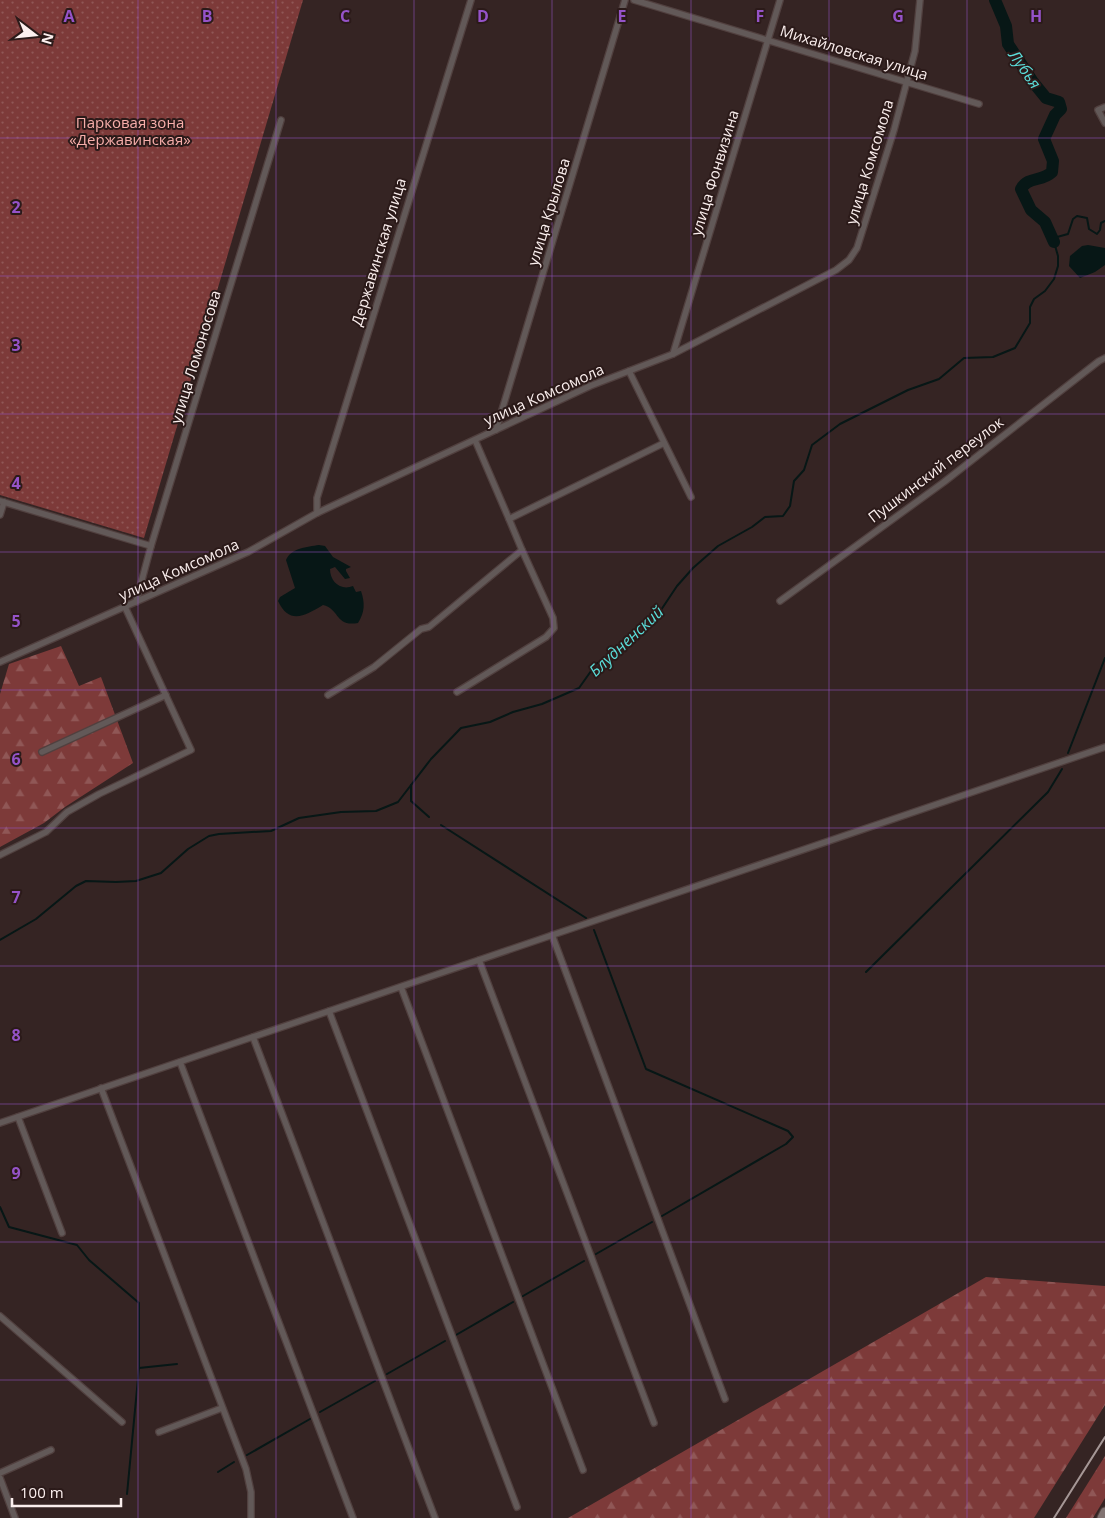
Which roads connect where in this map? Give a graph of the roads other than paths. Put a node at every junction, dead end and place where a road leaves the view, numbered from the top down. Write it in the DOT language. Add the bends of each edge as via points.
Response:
graph roads {
  1 [pos="471,0"];
  2 [pos="625,0"];
  3 [pos="634,0"];
  4 [pos="780,0"];
  5 [pos="920,0"];
  6 [pos="768,40"];
  7 [pos="907,82"];
  8 [pos="979,104"];
  9 [pos="1105,107"];
  10 [pos="281,120"];
  11 [pos="1105,123"];
  12 [pos="673,354"];
  13 [pos="1105,358"];
  14 [pos="629,371"];
  15 [pos="496,430"];
  16 [pos="475,440"];
  17 [pos="664,444"];
  18 [pos="691,497"];
  19 [pos="2,501"];
  20 [pos="317,513"];
  21 [pos="0,515"];
  22 [pos="509,519"];
  23 [pos="151,546"];
  24 [pos="522,550"];
  25 [pos="780,601"];
  26 [pos="136,602"];
  27 [pos="125,607"];
  28 [pos="0,662"];
  29 [pos="458,692"];
  30 [pos="166,695"];
  31 [pos="328,695"];
  32 [pos="1105,747"];
  33 [pos="42,752"];
  34 [pos="0,855"];
  35 [pos="552,935"];
  36 [pos="479,960"];
  37 [pos="401,987"];
  38 [pos="329,1012"];
  39 [pos="253,1037"];
  40 [pos="180,1062"];
  41 [pos="101,1088"];
  42 [pos="18,1117"];
  43 [pos="0,1123"];
  44 [pos="62,1233"];
  45 [pos="0,1316"];
  46 [pos="725,1399"];
  47 [pos="222,1408"];
  48 [pos="122,1422"];
  49 [pos="654,1423"];
  50 [pos="159,1432"];
  51 [pos="51,1450"];
  52 [pos="583,1470"];
  53 [pos="0,1473"];
  54 [pos="0,1478"];
  55 [pos="517,1508"];
  56 [pos="1105,1512"];
  57 [pos="15,1518"];
  58 [pos="251,1518"];
  59 [pos="352,1518"];
  60 [pos="435,1518"];
  61 [pos="1102,1518"];
  1 -- 20 [label="street, Державинская улица" via="317,498"];
  2 -- 15 [label="street, улица Крылова"];
  3 -- 6 [label="street, Михайловская улица"];
  4 -- 6 [label="street, улица Фонвизина"];
  5 -- 7 [label="street, улица Комсомола" via="915,51"];
  6 -- 7 [label="street, Михайловская улица"];
  6 -- 12 [label="street, улица Фонвизина"];
  7 -- 8 [label="street, Михайловская улица"];
  7 -- 12 [label="street, улица Комсомола" via="857,248 849,260 836,270"];
  9 -- 11 [label="street" via="1098,110"];
  10 -- 23 [label="street, улица Ломоносова"];
  12 -- 14 [label="street, улица Комсомола"];
  13 -- 25 [label="street, Пушкинский переулок" via="944,482"];
  14 -- 15 [label="street, улица Комсомола"];
  14 -- 17 [label="street"];
  15 -- 16 [label="street, улица Комсомола"];
  16 -- 20 [label="street, улица Комсомола"];
  16 -- 22 [label="street"];
  17 -- 18 [label="street"];
  17 -- 22 [label="street"];
  19 -- 21 [label="street"];
  19 -- 23 [label="street"];
  20 -- 26 [label="street, улица Комсомола" via="248,552"];
  22 -- 24 [label="street"];
  23 -- 26 [label="street, улица Ломоносова"];
  24 -- 29 [label="street" via="553,618 554,628 546,637"];
  24 -- 31 [label="street" via="429,627 420,629 374,667"];
  26 -- 27 [label="street, улица Комсомола"];
  27 -- 28 [label="street, улица Комсомола"];
  27 -- 30 [label="street"];
  30 -- 33 [label="street"];
  30 -- 34 [label="street" via="191,750 98,794 67,812 46,832"];
  32 -- 35 [label="street"];
  35 -- 36 [label="street"];
  35 -- 46 [label="street"];
  36 -- 37 [label="street"];
  36 -- 49 [label="street"];
  37 -- 38 [label="street"];
  37 -- 52 [label="street"];
  38 -- 39 [label="street"];
  38 -- 55 [label="street"];
  39 -- 40 [label="street"];
  39 -- 60 [label="street"];
  40 -- 41 [label="street"];
  40 -- 59 [label="street"];
  41 -- 42 [label="street"];
  41 -- 47 [label="street"];
  42 -- 43 [label="street"];
  42 -- 44 [label="street"];
  45 -- 48 [label="street"];
  47 -- 50 [label="street"];
  47 -- 58 [label="street" via="246,1469 251,1492"];
  51 -- 53 [label="street"];
  54 -- 57 [label="street"];
  56 -- 61 [label="street"];
}
